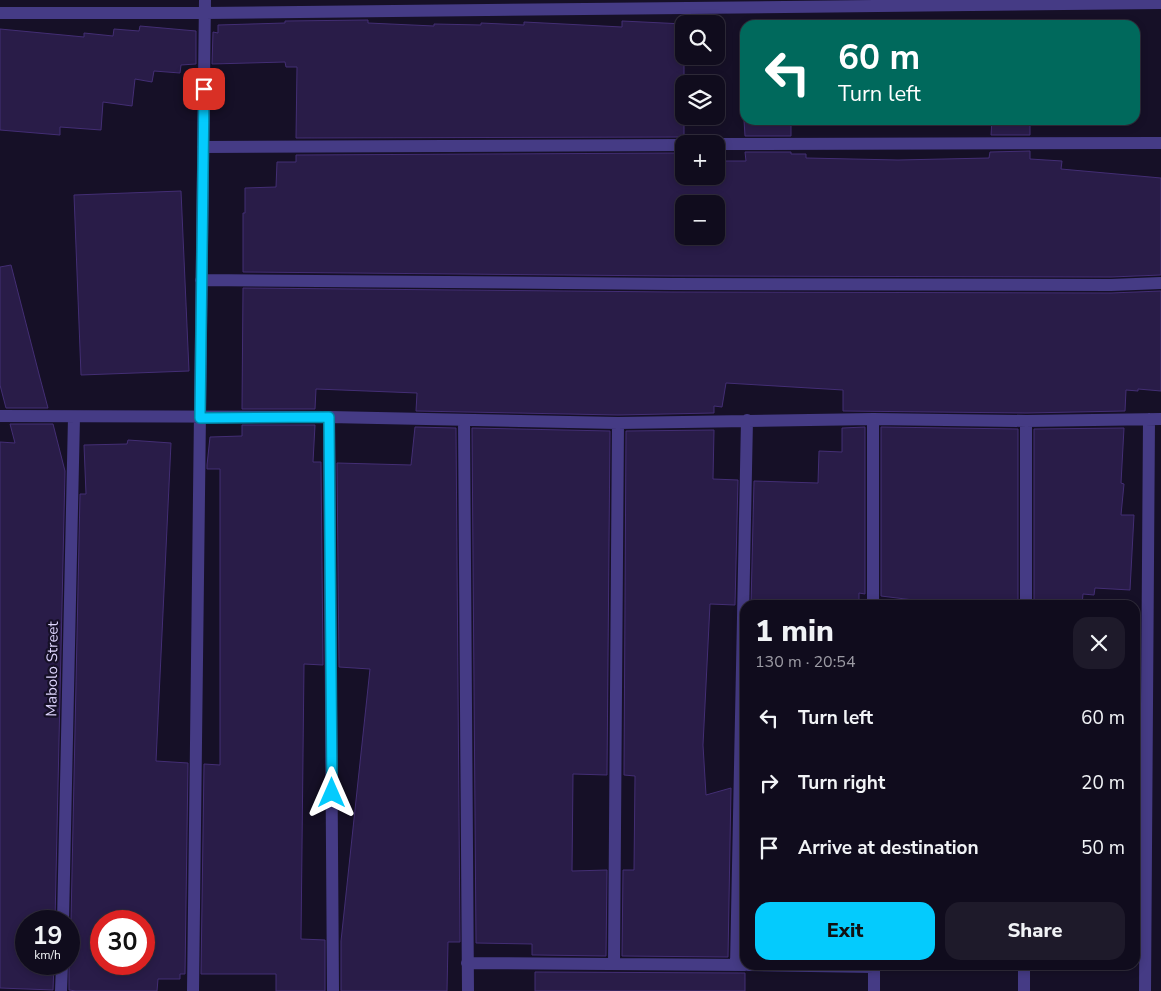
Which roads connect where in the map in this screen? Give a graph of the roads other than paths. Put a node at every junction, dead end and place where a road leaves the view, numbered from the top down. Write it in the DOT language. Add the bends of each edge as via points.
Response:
graph roads {
  1 [pos="1161,3"];
  2 [pos="205,6"];
  3 [pos="0,13"];
  4 [pos="1161,143"];
  5 [pos="725,144"];
  6 [pos="675,145"];
  7 [pos="203,146"];
  8 [pos="201,280"];
  9 [pos="1161,283"];
  10 [pos="0,416"];
  11 [pos="74,417"];
  12 [pos="329,417"];
  13 [pos="200,418"];
  14 [pos="873,419"];
  15 [pos="1155,419"];
  16 [pos="464,420"];
  17 [pos="747,420"];
  18 [pos="1026,421"];
  19 [pos="618,423"];
  20 [pos="746,600"];
  21 [pos="873,600"];
  22 [pos="1026,600"];
  23 [pos="63,910"];
  24 [pos="467,963"];
  25 [pos="614,964"];
  26 [pos="740,965"];
  27 [pos="874,970"];
  28 [pos="1024,970"];
  29 [pos="62,975"];
  30 [pos="61,991"];
  31 [pos="193,991"];
  32 [pos="333,991"];
  33 [pos="468,991"];
  34 [pos="874,991"];
  35 [pos="1024,991"];
  36 [pos="1145,991"];
  1 -- 2 [label="street"];
  2 -- 3 [label="street"];
  2 -- 7 [label="street"];
  4 -- 5 [label="street"];
  6 -- 7 [label="street"];
  7 -- 8 [label="street"];
  8 -- 9 [label="street" via="672,284"];
  8 -- 13 [label="street"];
  10 -- 11 [label="street"];
  11 -- 13 [label="street"];
  11 -- 23 [label="street, Mabolo Street"];
  12 -- 13 [label="street"];
  12 -- 16 [label="street"];
  12 -- 32 [label="street"];
  13 -- 31 [label="street"];
  14 -- 17 [label="street"];
  14 -- 18 [label="street"];
  14 -- 21 [label="street"];
  15 -- 18 [label="street"];
  15 -- 36 [label="street"];
  16 -- 19 [label="street"];
  16 -- 24 [label="street"];
  17 -- 19 [label="street"];
  17 -- 20 [label="street"];
  18 -- 22 [label="street"];
  19 -- 25 [label="street"];
  24 -- 25 [label="street"];
  24 -- 33 [label="street"];
  25 -- 26 [label="street"];
  27 -- 34 [label="street"];
  28 -- 35 [label="street"];
  29 -- 30 [label="street"];
}
